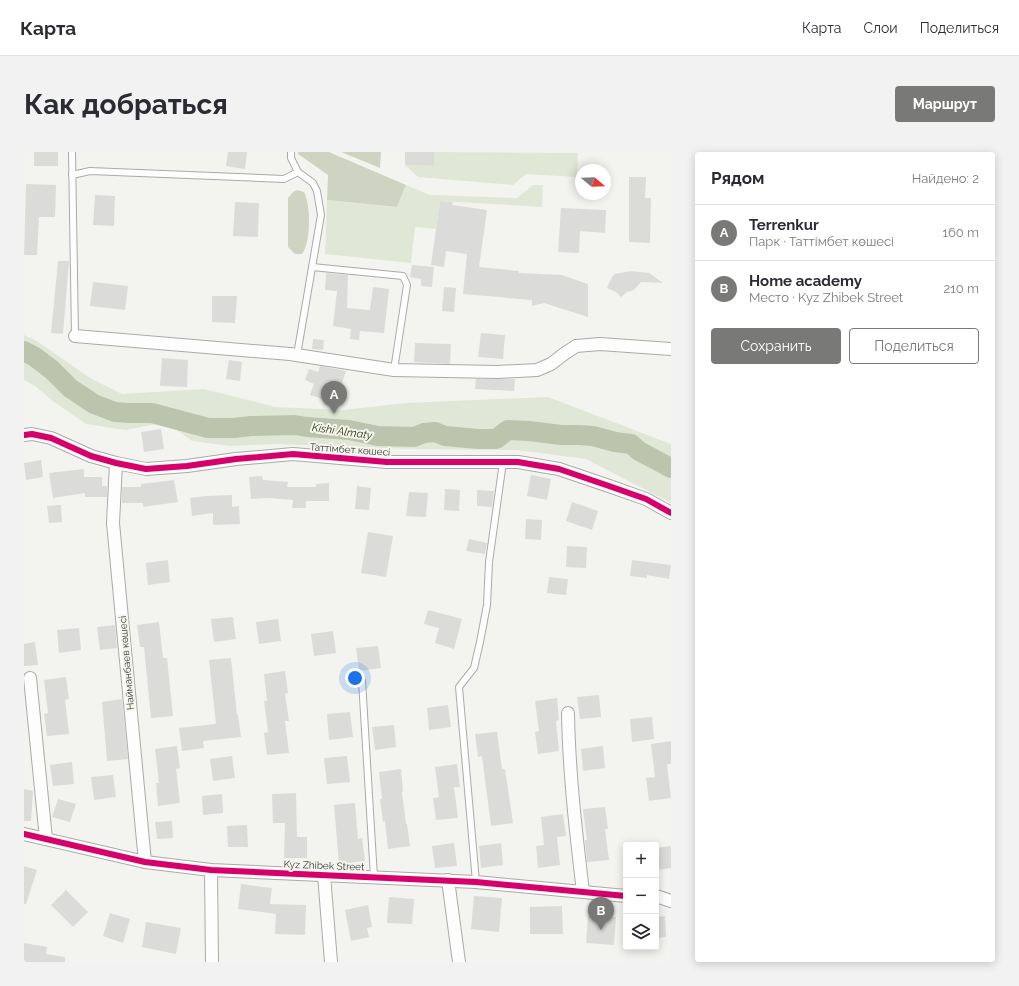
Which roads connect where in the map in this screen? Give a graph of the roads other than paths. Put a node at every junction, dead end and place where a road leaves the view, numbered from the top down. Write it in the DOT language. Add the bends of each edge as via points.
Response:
graph roads {
  1 [pos="72,152"];
  2 [pos="291,152"];
  3 [pos="298,172"];
  4 [pos="72,175"];
  5 [pos="312,267"];
  6 [pos="75,336"];
  7 [pos="671,349"];
  8 [pos="297,355"];
  9 [pos="394,370"];
  10 [pos="24,435"];
  11 [pos="503,462"];
  12 [pos="116,463"];
  13 [pos="671,513"];
  14 [pos="30,678"];
  15 [pos="362,681"];
  16 [pos="568,714"];
  17 [pos="24,834"];
  18 [pos="46,839"];
  19 [pos="145,862"];
  20 [pos="211,870"];
  21 [pos="324,875"];
  22 [pos="374,877"];
  23 [pos="448,880"];
  24 [pos="476,882"];
  25 [pos="583,892"];
  26 [pos="623,896"];
  27 [pos="659,897"];
  28 [pos="671,901"];
  29 [pos="212,962"];
  30 [pos="331,962"];
  31 [pos="459,962"];
  1 -- 4 [label="lane"];
  2 -- 3 [label="lane"];
  3 -- 4 [label="lane" via="284,179 90,171"];
  3 -- 5 [label="lane" via="313,183 321,215"];
  4 -- 6 [label="lane"];
  5 -- 8 [label="lane"];
  5 -- 9 [label="lane" via="403,276 407,285"];
  6 -- 8 [label="street"];
  7 -- 9 [label="street" via="600,344 576,346 551,364 537,370"];
  8 -- 9 [label="street"];
  10 -- 12 [label="street, Таттімбет көшесі" via="51,438 91,456"];
  11 -- 12 [label="street, Таттімбет көшесі" via="387,462 292,454 146,469"];
  11 -- 13 [label="street, Таттімбет көшесі" via="559,469 646,499"];
  11 -- 24 [label="lane" via="489,562 487,605 474,668 459,687"];
  12 -- 19 [label="street, Найманбаев көшесі" via="114,523"];
  14 -- 18 [label="street"];
  15 -- 22 [label="lane"];
  16 -- 25 [label="street" via="572,794"];
  17 -- 18 [label="street, Kyz Zhibek Street"];
  18 -- 19 [label="street, Kyz Zhibek Street"];
  19 -- 20 [label="street, Kyz Zhibek Street"];
  20 -- 21 [label="street, Kyz Zhibek Street"];
  20 -- 29 [label="street"];
  21 -- 22 [label="street, Kyz Zhibek Street"];
  21 -- 30 [label="street"];
  22 -- 23 [label="street, Kyz Zhibek Street"];
  23 -- 24 [label="street, Kyz Zhibek Street"];
  23 -- 31 [label="street"];
  24 -- 25 [label="street, Kyz Zhibek Street"];
  25 -- 26 [label="street, Kyz Zhibek Street"];
  27 -- 28 [label="street"];
}
